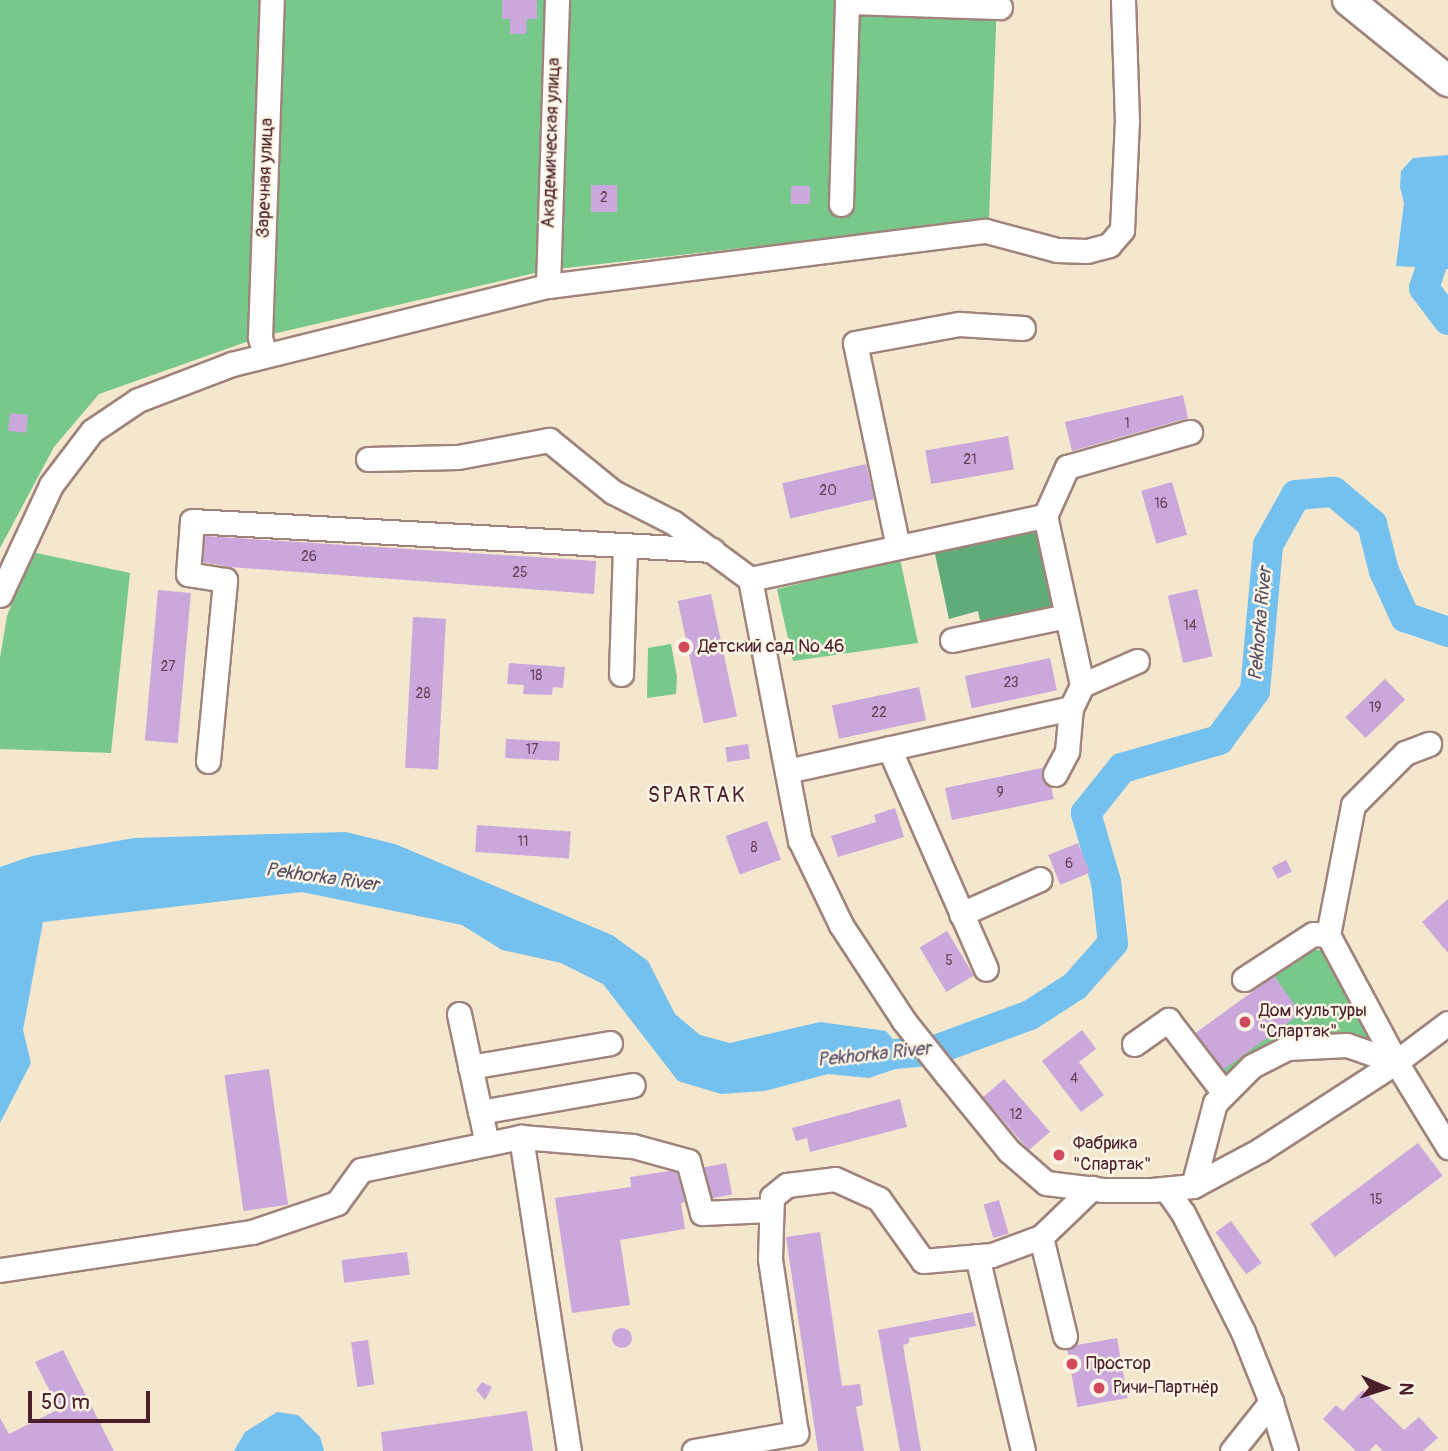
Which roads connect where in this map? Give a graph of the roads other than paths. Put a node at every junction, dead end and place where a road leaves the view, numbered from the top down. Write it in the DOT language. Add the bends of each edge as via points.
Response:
graph roads {
  1 [pos="272,0"];
  2 [pos="557,0"];
  3 [pos="1124,0"];
  4 [pos="1348,0"];
  5 [pos="847,1"];
  6 [pos="1000,7"];
  7 [pos="1448,81"];
  8 [pos="841,204"];
  9 [pos="548,286"];
  10 [pos="1023,328"];
  11 [pos="265,355"];
  12 [pos="1190,432"];
  13 [pos="368,459"];
  14 [pos="1045,516"];
  15 [pos="625,545"];
  16 [pos="898,548"];
  17 [pos="712,550"];
  18 [pos="750,579"];
  19 [pos="0,596"];
  20 [pos="1067,615"];
  21 [pos="952,640"];
  22 [pos="1137,661"];
  23 [pos="621,674"];
  24 [pos="1082,685"];
  25 [pos="1071,708"];
  26 [pos="1429,744"];
  27 [pos="889,748"];
  28 [pos="208,761"];
  29 [pos="787,771"];
  30 [pos="1055,774"];
  31 [pos="1040,879"];
  32 [pos="961,914"];
  33 [pos="1328,935"];
  34 [pos="986,969"];
  35 [pos="1244,979"];
  36 [pos="459,1014"];
  37 [pos="1448,1023"];
  38 [pos="610,1043"];
  39 [pos="1134,1044"];
  40 [pos="1396,1062"];
  41 [pos="470,1067"];
  42 [pos="633,1085"];
  43 [pos="1224,1093"];
  44 [pos="480,1112"];
  45 [pos="521,1137"];
  46 [pos="487,1144"];
  47 [pos="1448,1147"];
  48 [pos="1193,1186"];
  49 [pos="1093,1188"];
  50 [pos="1166,1189"];
  51 [pos="771,1210"];
  52 [pos="1041,1237"];
  53 [pos="977,1256"];
  54 [pos="0,1270"];
  55 [pos="1065,1336"];
  56 [pos="1272,1402"];
  57 [pos="569,1451"];
  58 [pos="694,1451"];
  59 [pos="1023,1451"];
  60 [pos="1232,1451"];
  61 [pos="1286,1451"];
  1 -- 11 [label="street, Заречная улица" via="260,337"];
  2 -- 9 [label="street, Академическая улица"];
  3 -- 9 [label="street" via="1127,121 1122,230 1109,245 1087,251 1057,250 986,231"];
  4 -- 7 [label="main road"];
  5 -- 6 [label="street"];
  5 -- 8 [label="street"];
  9 -- 11 [label="street"];
  10 -- 16 [label="street" via="959,324 855,343"];
  11 -- 19 [label="street" via="138,400 92,431 51,485"];
  12 -- 14 [label="street" via="1067,467"];
  13 -- 17 [label="street" via="458,457 550,440 613,492 674,523"];
  14 -- 16 [label="street"];
  14 -- 20 [label="street"];
  15 -- 17 [label="street"];
  15 -- 23 [label="street"];
  15 -- 28 [label="street" via="192,521 188,574 225,580"];
  16 -- 18 [label="street"];
  17 -- 18 [label="street"];
  18 -- 29 [label="street"];
  20 -- 21 [label="street"];
  20 -- 24 [label="street"];
  22 -- 24 [label="street"];
  24 -- 25 [label="street"];
  25 -- 27 [label="street"];
  25 -- 30 [label="street" via="1068,751"];
  26 -- 33 [label="street" via="1405,753 1353,805"];
  27 -- 29 [label="street"];
  27 -- 32 [label="street"];
  29 -- 49 [label="street" via="800,840 841,925 904,1021 1009,1151 1042,1180"];
  31 -- 32 [label="street"];
  32 -- 34 [label="street"];
  33 -- 35 [label="street" via="1313,934"];
  33 -- 40 [label="street"];
  36 -- 41 [label="street"];
  37 -- 40 [label="street"];
  38 -- 41 [label="street"];
  39 -- 43 [label="street" via="1168,1020"];
  40 -- 43 [label="street" via="1346,1045 1287,1048 1252,1066"];
  40 -- 47 [label="street"];
  40 -- 48 [label="street" via="1261,1150"];
  41 -- 44 [label="street"];
  42 -- 44 [label="street"];
  43 -- 48 [label="street" via="1215,1103"];
  44 -- 46 [label="street"];
  45 -- 46 [label="street"];
  45 -- 51 [label="street" via="632,1146 688,1161 702,1213"];
  45 -- 57 [label="street"];
  46 -- 54 [label="street" via="361,1170 337,1203 252,1232"];
  48 -- 50 [label="street"];
  49 -- 50 [label="street"];
  49 -- 52 [label="street"];
  50 -- 56 [label="street" via="1183,1213"];
  51 -- 53 [label="street" via="772,1197 787,1185 835,1179 879,1199 923,1261"];
  51 -- 58 [label="street" via="770,1259 796,1433"];
  52 -- 53 [label="street"];
  52 -- 55 [label="street"];
  53 -- 59 [label="street"];
  56 -- 60 [label="street"];
  56 -- 61 [label="street"];
}
